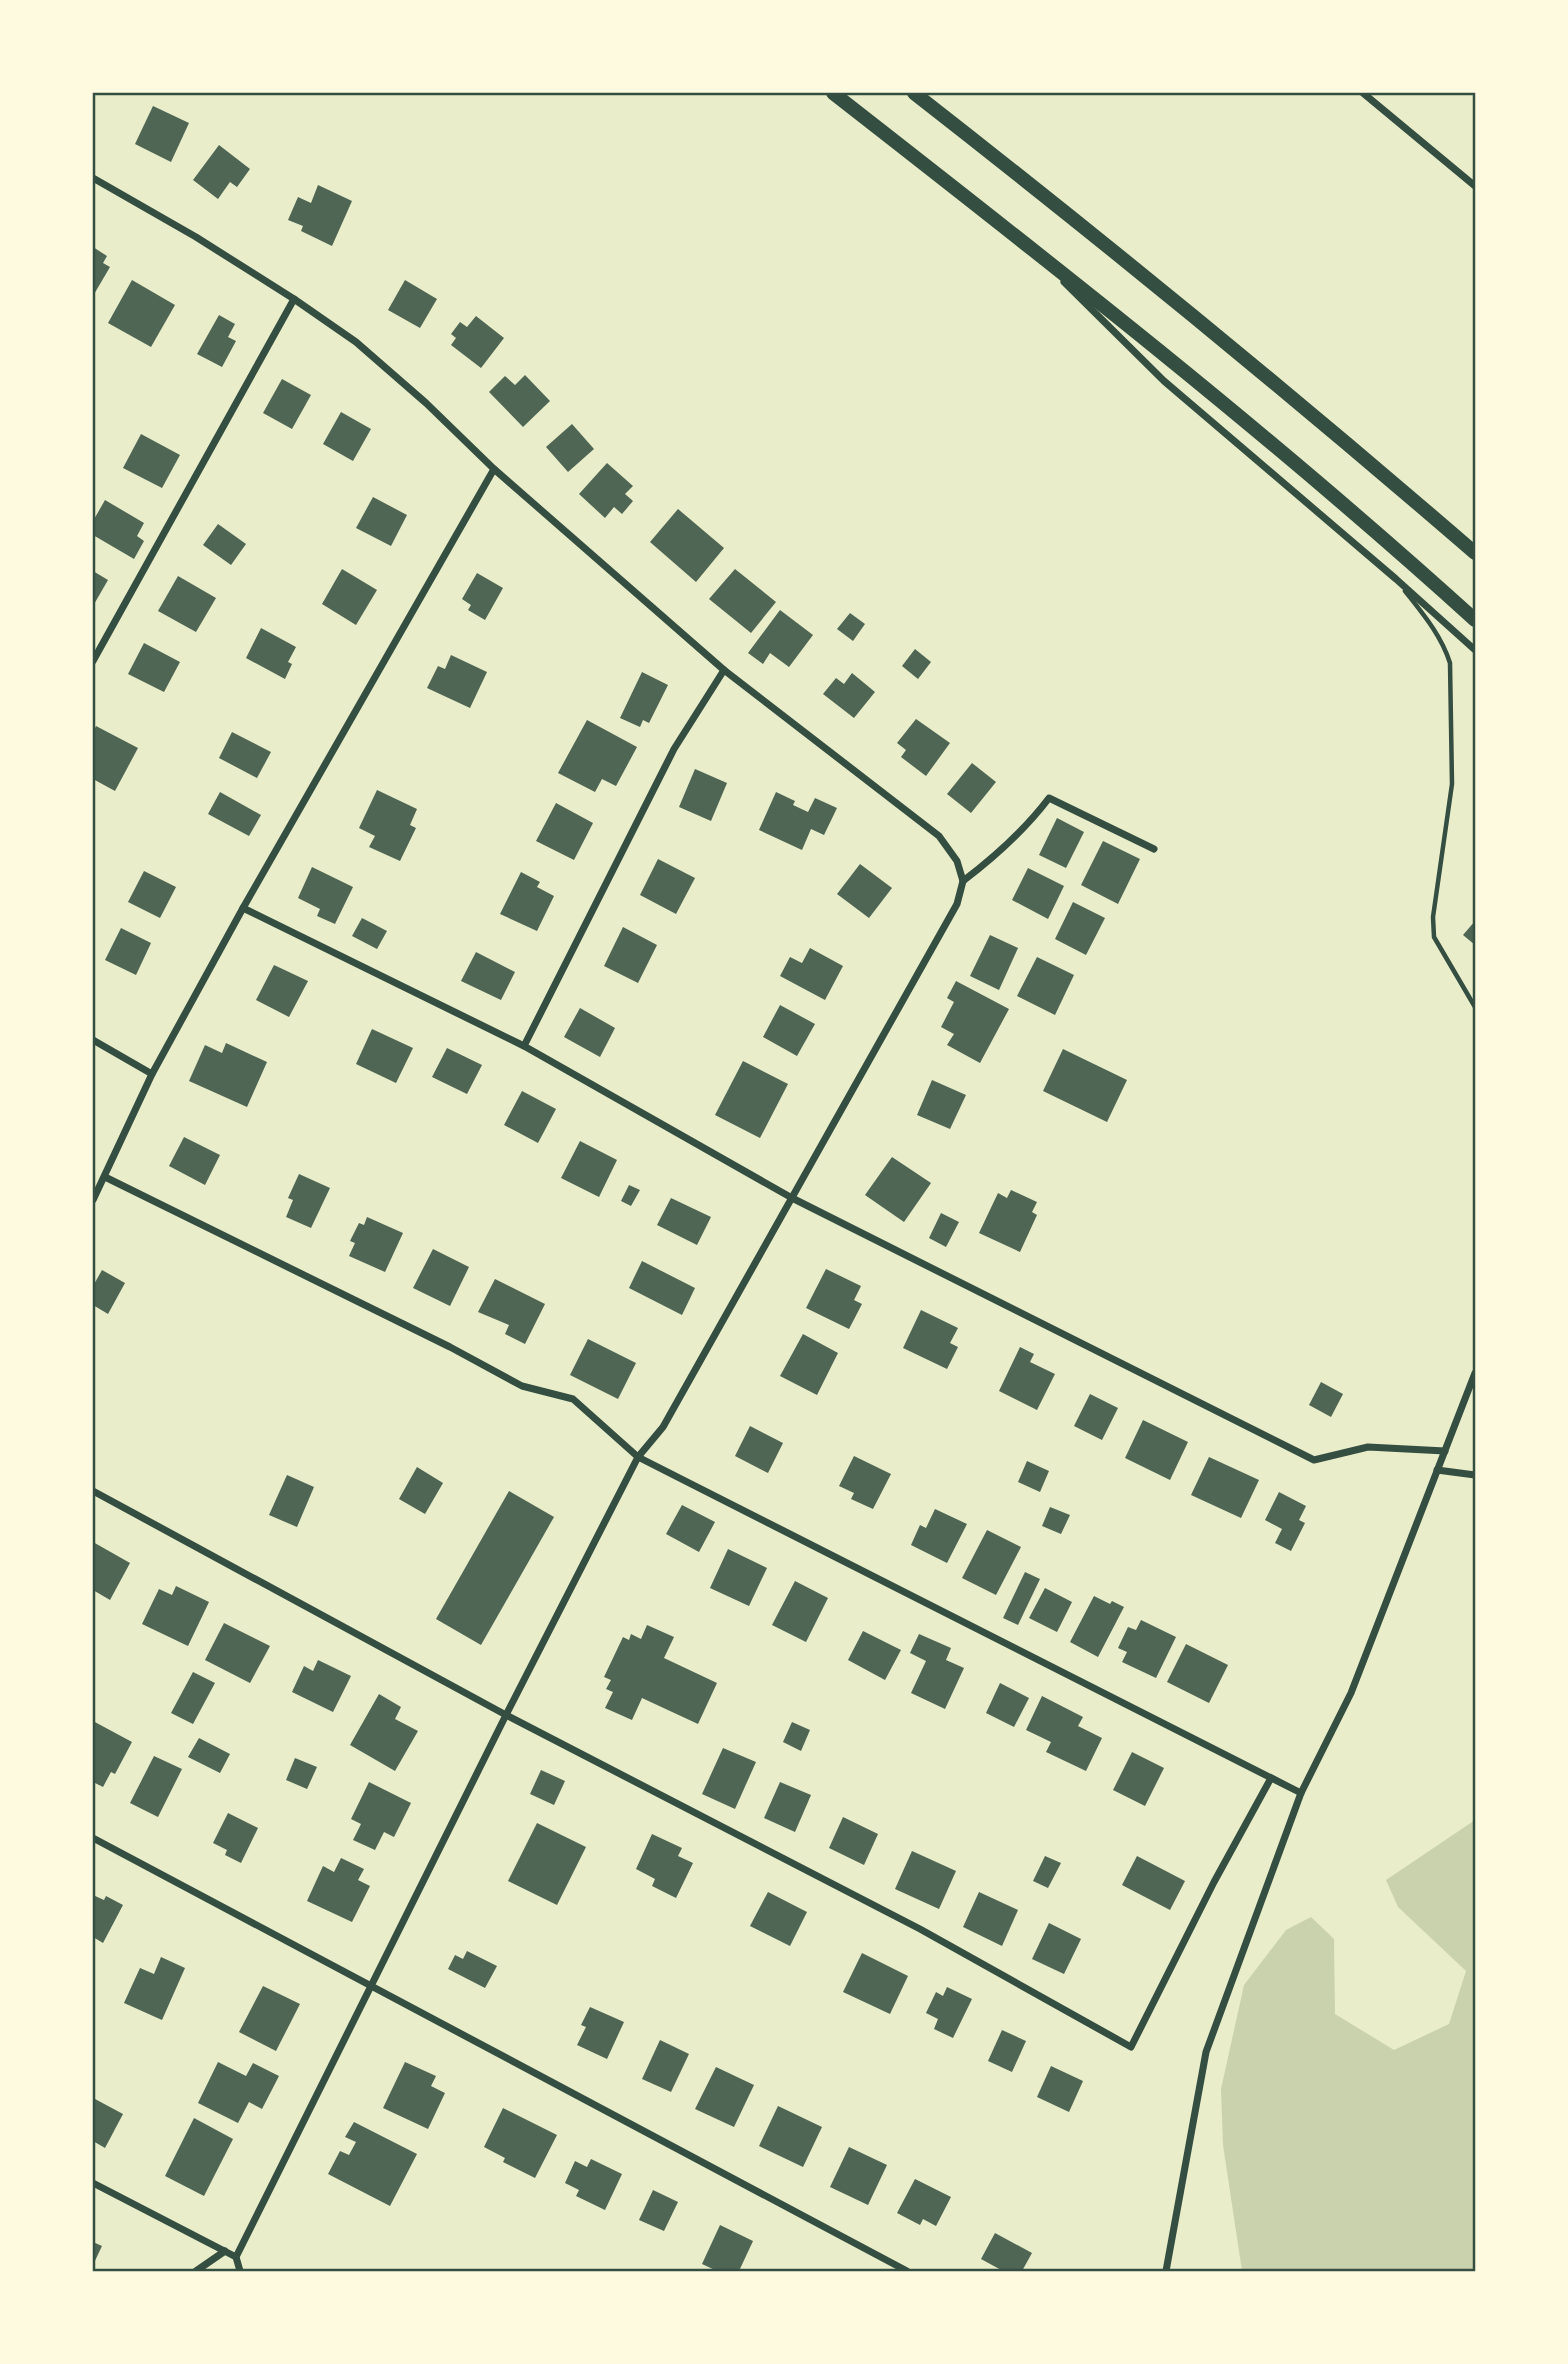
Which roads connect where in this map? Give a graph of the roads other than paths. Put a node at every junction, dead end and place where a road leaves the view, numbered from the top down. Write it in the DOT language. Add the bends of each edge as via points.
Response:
graph roads {
  1 [pos="833,93"];
  2 [pos="914,93"];
  3 [pos="1363,93"];
  4 [pos="93,178"];
  5 [pos="1475,186"];
  6 [pos="1021,240"];
  7 [pos="295,299"];
  8 [pos="494,469"];
  9 [pos="1475,553"];
  10 [pos="1396,579"];
  11 [pos="1475,620"];
  12 [pos="1475,650"];
  13 [pos="93,661"];
  14 [pos="724,670"];
  15 [pos="1154,849"];
  16 [pos="963,881"];
  17 [pos="243,908"];
  18 [pos="1475,1007"];
  19 [pos="93,1040"];
  20 [pos="524,1046"];
  21 [pos="152,1074"];
  22 [pos="105,1177"];
  23 [pos="792,1198"];
  24 [pos="93,1200"];
  25 [pos="1475,1373"];
  26 [pos="1445,1451"];
  27 [pos="638,1457"];
  28 [pos="1437,1471"];
  29 [pos="1475,1475"];
  30 [pos="93,1491"];
  31 [pos="506,1715"];
  32 [pos="1271,1778"];
  33 [pos="1301,1793"];
  34 [pos="93,1838"];
  35 [pos="372,1985"];
  36 [pos="93,2183"];
  37 [pos="225,2251"];
  38 [pos="236,2257"];
  39 [pos="196,2271"];
  40 [pos="240,2271"];
  41 [pos="907,2271"];
  42 [pos="1166,2271"];
  1 -- 6 [label="highway"];
  2 -- 9 [label="highway" via="1308,409"];
  3 -- 5 [label="street"];
  4 -- 7 [label="street"];
  6 -- 10 [label="street" via="1164,381"];
  6 -- 11 [label="highway" via="1278,449"];
  7 -- 8 [label="street" via="356,342"];
  7 -- 13 [label="street"];
  8 -- 14 [label="street"];
  8 -- 17 [label="street"];
  10 -- 12 [label="street"];
  10 -- 18 [label="lane" via="1430,622 1450,663 1452,783 1434,937"];
  14 -- 16 [label="street" via="939,836 957,861"];
  14 -- 20 [label="street" via="674,749"];
  15 -- 16 [label="street" via="1049,798 1005,848"];
  16 -- 23 [label="street" via="957,904"];
  17 -- 20 [label="street"];
  17 -- 21 [label="street"];
  19 -- 21 [label="street"];
  20 -- 23 [label="street"];
  21 -- 22 [label="street"];
  22 -- 24 [label="street"];
  22 -- 27 [label="street" via="522,1386 573,1399"];
  23 -- 26 [label="street" via="1314,1460 1368,1447"];
  23 -- 27 [label="street" via="663,1427"];
  25 -- 26 [label="street"];
  26 -- 28 [label="street"];
  27 -- 31 [label="street"];
  27 -- 32 [label="street"];
  28 -- 29 [label="street"];
  28 -- 33 [label="street" via="1351,1693"];
  30 -- 31 [label="street"];
  31 -- 32 [label="street" via="920,1929 1130,2047"];
  31 -- 35 [label="street"];
  32 -- 33 [label="street"];
  33 -- 42 [label="street" via="1206,2052"];
  34 -- 35 [label="street"];
  35 -- 38 [label="street"];
  35 -- 41 [label="street"];
  36 -- 37 [label="street"];
  37 -- 38 [label="street"];
  37 -- 39 [label="street"];
  38 -- 40 [label="street"];
}
